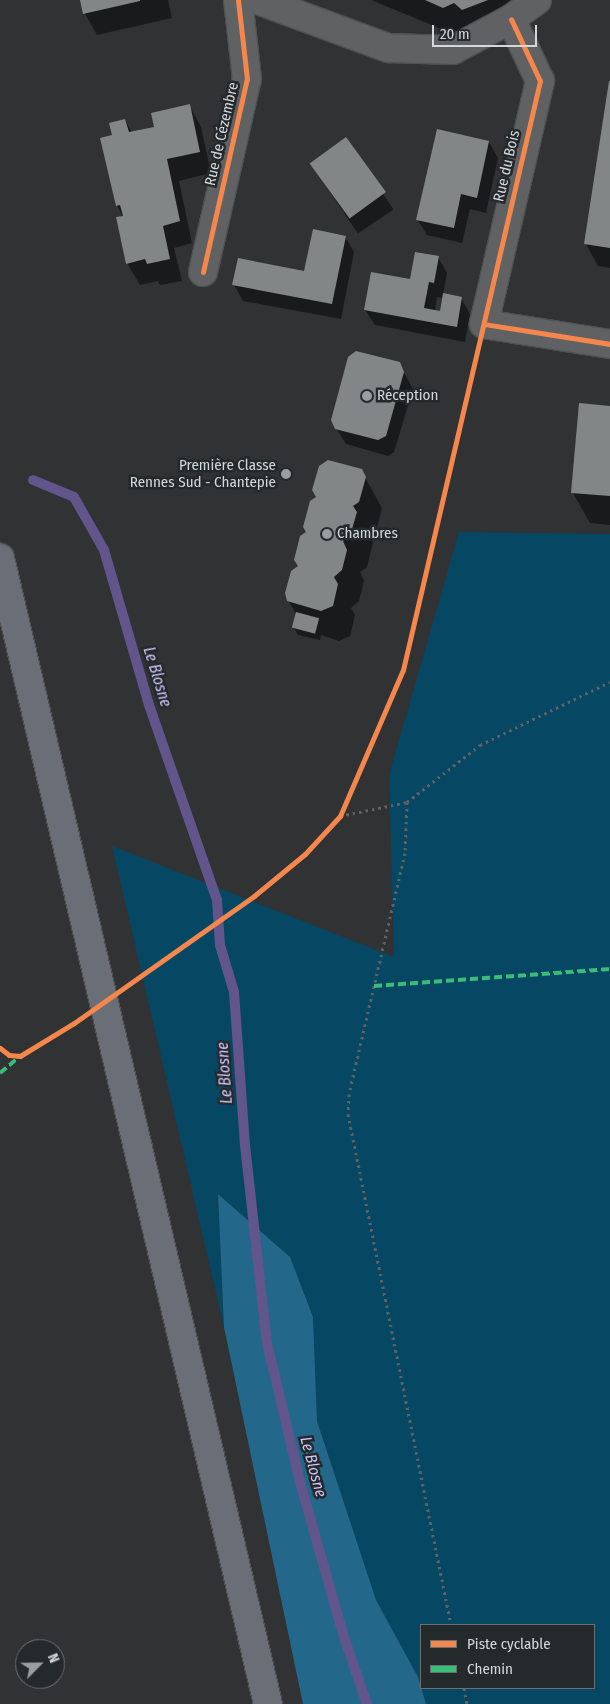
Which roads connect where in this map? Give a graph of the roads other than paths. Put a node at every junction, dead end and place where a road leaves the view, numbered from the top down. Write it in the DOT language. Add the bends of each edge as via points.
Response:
graph roads {
  1 [pos="238,0"];
  2 [pos="258,0"];
  3 [pos="537,0"];
  4 [pos="511,19"];
  5 [pos="203,272"];
  6 [pos="610,344"];
  7 [pos="0,558"];
  8 [pos="268,1704"];
  1 -- 5 [label="street, Rue de Cézembre" via="248,80"];
  2 -- 4 [label="street" via="388,48 453,50"];
  3 -- 4 [label="street"];
  4 -- 6 [label="street, Rue du Bois" via="540,81 484,324"];
  7 -- 8 [label="main road"];
}
